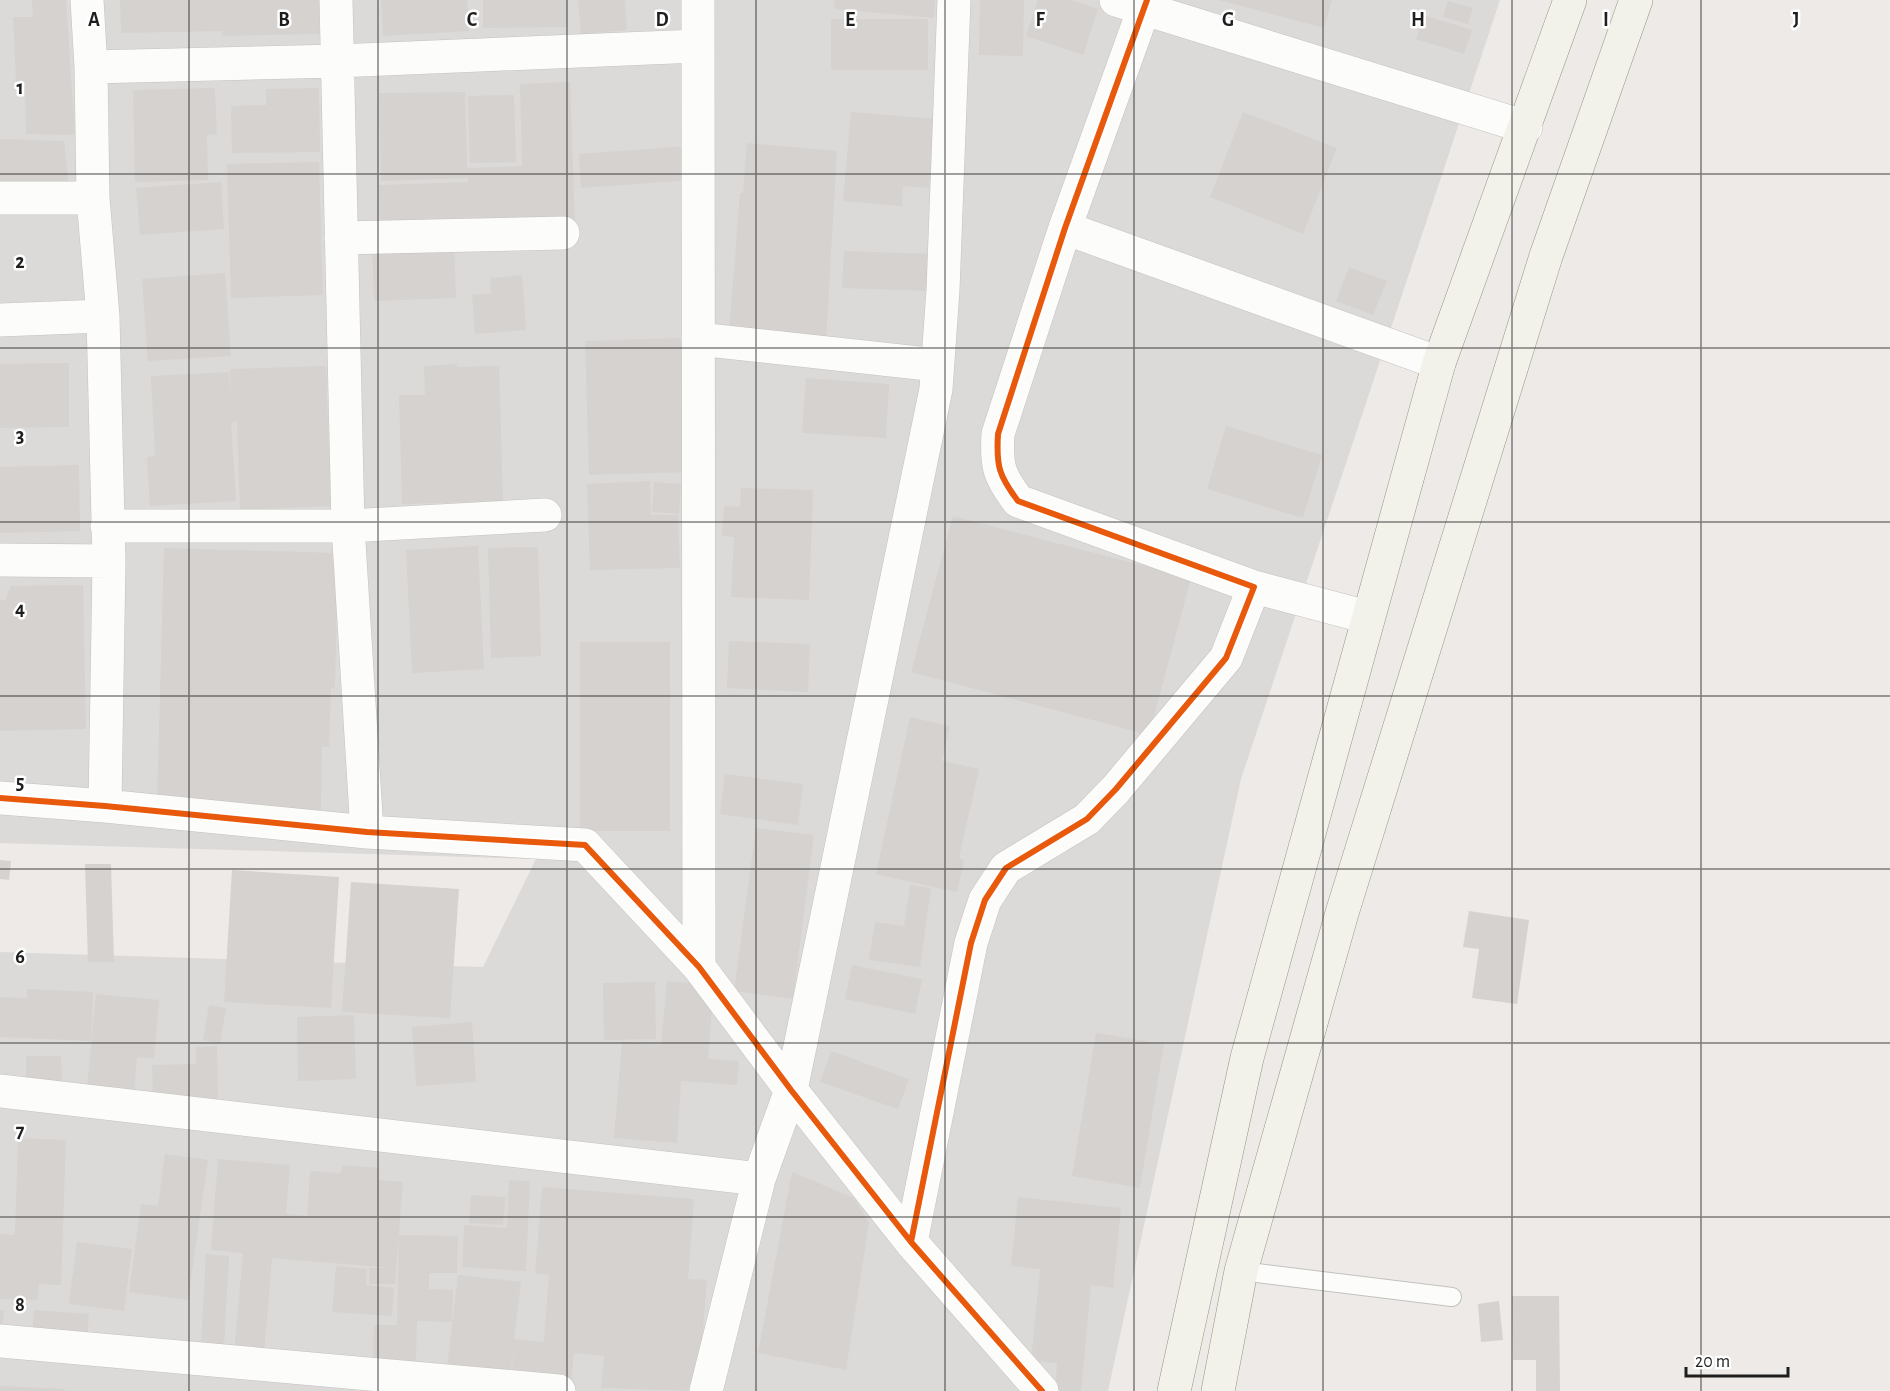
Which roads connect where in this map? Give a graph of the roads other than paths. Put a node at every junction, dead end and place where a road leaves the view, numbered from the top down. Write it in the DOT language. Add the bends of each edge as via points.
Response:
graph roads {
  1 [pos="87,0"];
  2 [pos="336,0"];
  3 [pos="698,0"];
  4 [pos="954,0"];
  5 [pos="1570,0"];
  6 [pos="1636,0"];
  7 [pos="1135,3"];
  8 [pos="697,46"];
  9 [pos="337,61"];
  10 [pos="92,67"];
  11 [pos="1526,128"];
  12 [pos="0,198"];
  13 [pos="93,198"];
  14 [pos="1065,228"];
  15 [pos="563,233"];
  16 [pos="341,238"];
  17 [pos="103,316"];
  18 [pos="0,320"];
  19 [pos="698,339"];
  20 [pos="1438,363"];
  21 [pos="938,365"];
  22 [pos="545,515"];
  23 [pos="107,526"];
  24 [pos="348,526"];
  25 [pos="0,560"];
  26 [pos="109,561"];
  27 [pos="1254,586"];
  28 [pos="1367,617"];
  29 [pos="0,798"];
  30 [pos="105,806"];
  31 [pos="367,831"];
  32 [pos="699,967"];
  33 [pos="791,1090"];
  34 [pos="0,1091"];
  35 [pos="759,1179"];
  36 [pos="911,1242"];
  37 [pos="1241,1271"];
  38 [pos="1452,1297"];
  39 [pos="0,1341"];
  40 [pos="559,1391"];
  41 [pos="706,1391"];
  42 [pos="1042,1391"];
  43 [pos="1174,1391"];
  44 [pos="1218,1391"];
  1 -- 10 [label="street"];
  2 -- 9 [label="street"];
  3 -- 8 [label="street"];
  4 -- 21 [label="street"];
  5 -- 11 [label="main road"];
  6 -- 37 [label="main road" via="1546,256 1342,913"];
  7 -- 11 [label="street"];
  7 -- 14 [label="street"];
  8 -- 9 [label="street"];
  8 -- 19 [label="street"];
  9 -- 10 [label="street"];
  9 -- 16 [label="street"];
  10 -- 13 [label="street"];
  11 -- 20 [label="main road"];
  12 -- 13 [label="street"];
  13 -- 17 [label="street"];
  14 -- 20 [label="street"];
  14 -- 27 [label="street" via="998,434 1001,480 1018,501"];
  15 -- 16 [label="street"];
  16 -- 24 [label="street"];
  17 -- 18 [label="street"];
  17 -- 23 [label="street"];
  19 -- 21 [label="street"];
  19 -- 32 [label="street"];
  20 -- 28 [label="main road"];
  21 -- 33 [label="street"];
  22 -- 24 [label="street"];
  23 -- 24 [label="street"];
  23 -- 26 [label="street"];
  24 -- 31 [label="street"];
  25 -- 26 [label="street"];
  26 -- 30 [label="street"];
  27 -- 28 [label="street"];
  27 -- 36 [label="street" via="1226,658 1116,789 1087,819 1006,868 986,900 971,943"];
  28 -- 43 [label="main road" via="1247,1058"];
  29 -- 30 [label="street"];
  30 -- 31 [label="street"];
  31 -- 32 [label="street" via="585,845"];
  32 -- 33 [label="street"];
  33 -- 35 [label="street"];
  33 -- 36 [label="street"];
  34 -- 35 [label="street"];
  35 -- 41 [label="street"];
  36 -- 42 [label="street"];
  37 -- 38 [label="lane"];
  37 -- 44 [label="main road"];
  39 -- 40 [label="street"];
}
